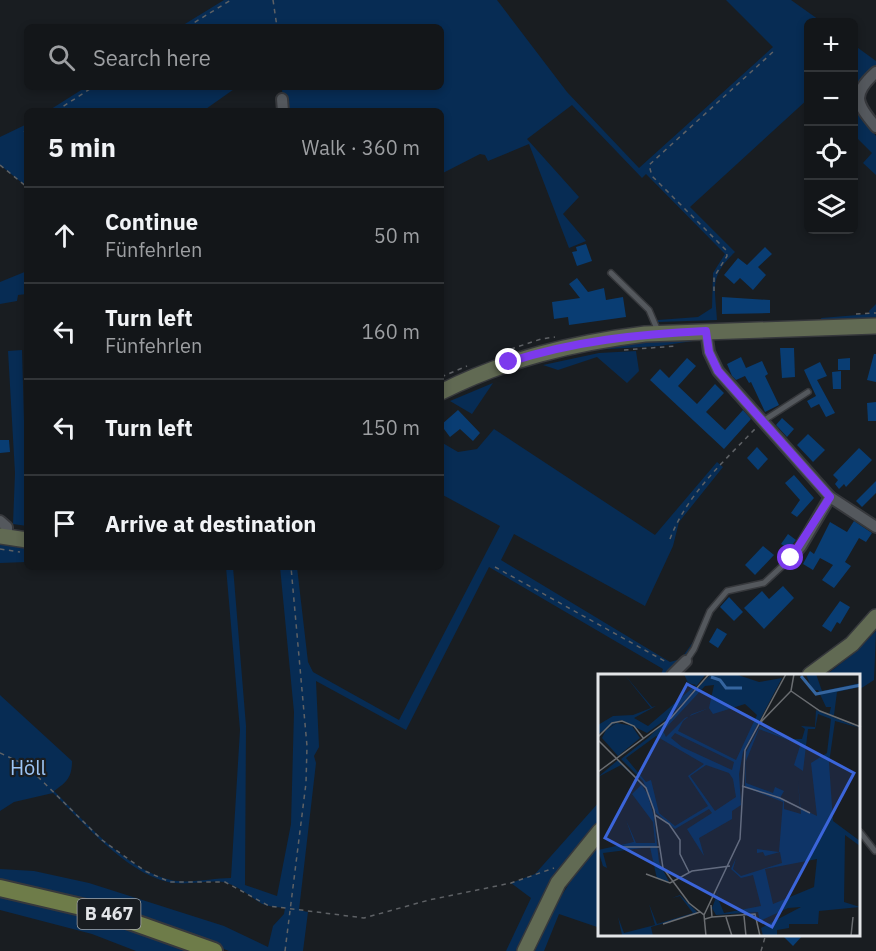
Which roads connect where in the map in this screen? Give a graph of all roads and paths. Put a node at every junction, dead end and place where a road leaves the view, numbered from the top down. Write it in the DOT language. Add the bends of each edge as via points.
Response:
graph roads {
  1 [pos="231,0"];
  2 [pos="273,0"];
  3 [pos="192,24"];
  4 [pos="277,24"];
  5 [pos="774,51"];
  6 [pos="876,72"];
  7 [pos="88,90"];
  8 [pos="282,99"];
  9 [pos="61,108"];
  10 [pos="283,108"];
  11 [pos="876,127"];
  12 [pos="0,165"];
  13 [pos="24,185"];
  14 [pos="611,273"];
  15 [pos="714,291"];
  16 [pos="876,326"];
  17 [pos="706,331"];
  18 [pos="658,333"];
  19 [pos="684,344"];
  20 [pos="617,350"];
  21 [pos="444,391"];
  22 [pos="808,392"];
  23 [pos="763,421"];
  24 [pos="830,497"];
  25 [pos="0,521"];
  26 [pos="876,527"];
  27 [pos="670,539"];
  28 [pos="24,540"];
  29 [pos="2,541"];
  30 [pos="24,551"];
  31 [pos="791,558"];
  32 [pos="495,567"];
  33 [pos="291,570"];
  34 [pos="876,617"];
  35 [pos="683,663"];
  36 [pos="673,674"];
  37 [pos="811,674"];
  38 [pos="0,753"];
  39 [pos="598,833"];
  40 [pos="861,833"];
  41 [pos="875,851"];
  42 [pos="568,869"];
  43 [pos="0,888"];
  44 [pos="290,909"];
  45 [pos="765,936"];
  46 [pos="214,951"];
  47 [pos="285,951"];
  48 [pos="525,951"];
  49 [pos="761,951"];
  1 -- 3 [label="path"];
  2 -- 4 [label="path"];
  5 -- 15 [label="path" via="649,165 652,176 726,250 727,256 714,277"];
  6 -- 11 [label="street" via="864,84 858,98 860,108"];
  7 -- 9 [label="path"];
  8 -- 10 [label="street"];
  12 -- 13 [label="path"];
  14 -- 18 [label="lane" via="649,310"];
  16 -- 17 [label="main road"];
  17 -- 18 [label="main road"];
  17 -- 23 [label="street" via="709,352 718,371"];
  18 -- 21 [label="main road" via="542,352"];
  19 -- 20 [label="path"];
  22 -- 23 [label="lane"];
  23 -- 24 [label="street"];
  23 -- 27 [label="path" via="715,471 686,508"];
  24 -- 26 [label="street"];
  24 -- 31 [label="street"];
  25 -- 29 [label="street" via="7,526"];
  28 -- 29 [label="main road"];
  29 -- 30 [label="path"];
  31 -- 35 [label="lane" via="764,583 726,591 710,611 694,649"];
  32 -- 35 [label="path" via="659,660"];
  33 -- 44 [label="path" via="307,746"];
  34 -- 37 [label="main road" via="852,644"];
  35 -- 36 [label="street"];
  38 -- 44 [label="path" via="26,765 102,840 145,872 170,882 225,882 262,904"];
  39 -- 42 [label="main road"];
  40 -- 41 [label="lane"];
  42 -- 44 [label="path" via="551,868 510,884 364,918"];
  42 -- 48 [label="main road"];
  43 -- 46 [label="main road, B 467" via="107,913"];
  44 -- 47 [label="path"];
  45 -- 49 [label="path"];
}
